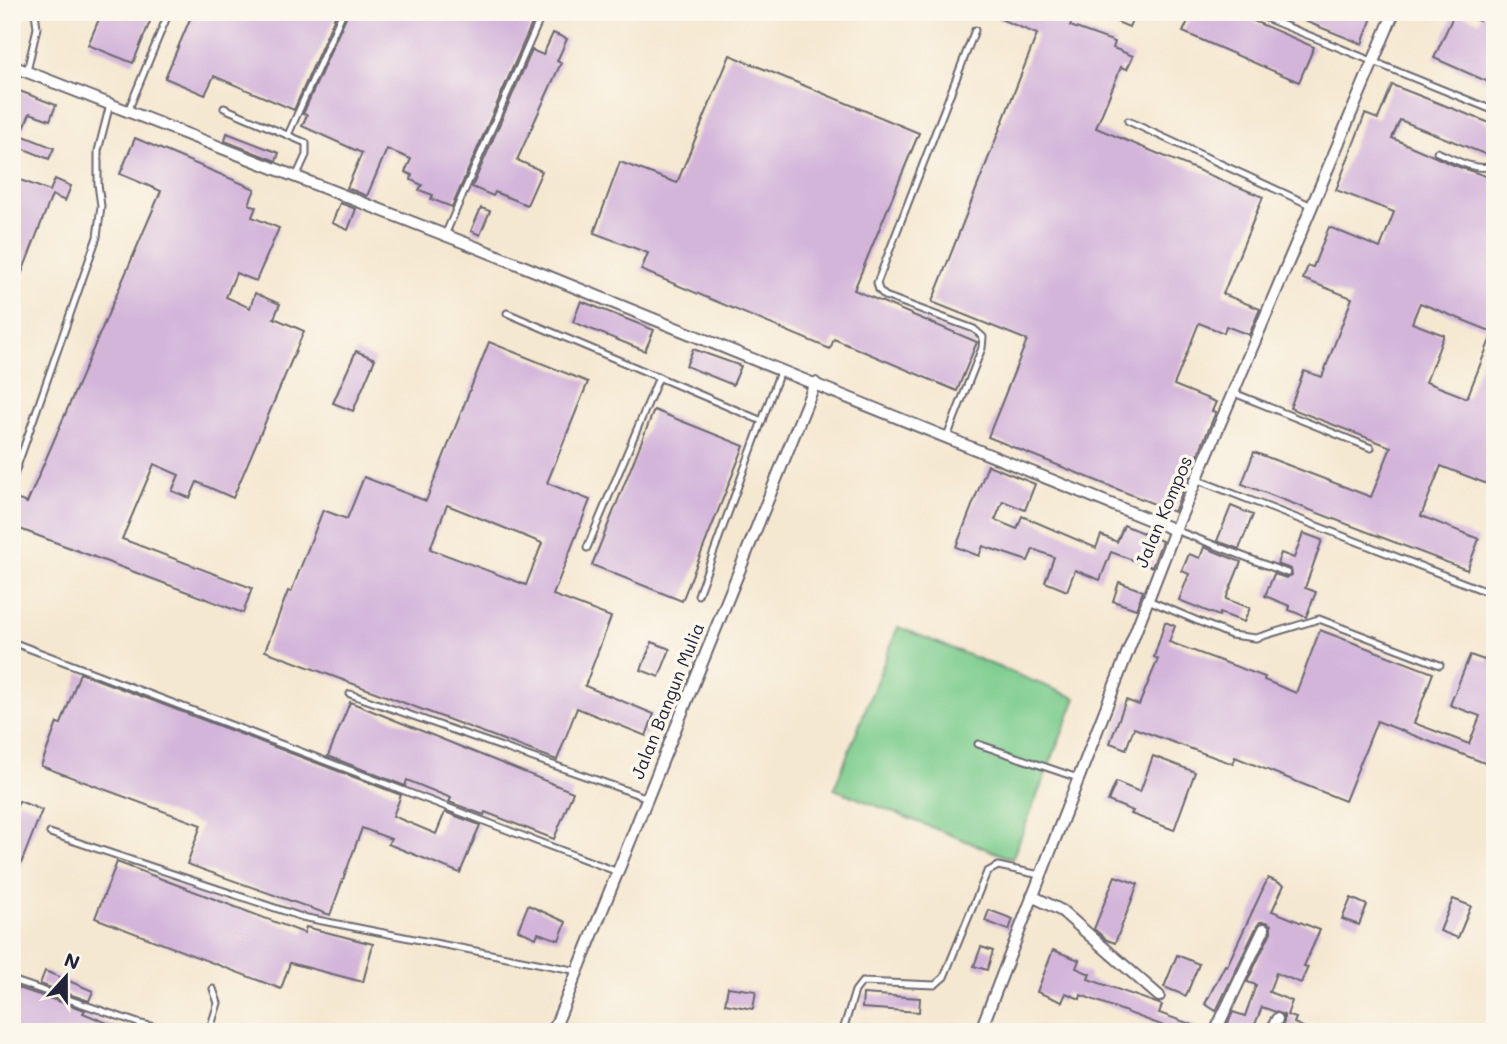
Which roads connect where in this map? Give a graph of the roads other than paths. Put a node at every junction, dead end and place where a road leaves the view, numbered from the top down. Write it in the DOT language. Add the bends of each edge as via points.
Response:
graph roads {
  1 [pos="35,12"];
  2 [pos="169,12"];
  3 [pos="343,12"];
  4 [pos="543,12"];
  5 [pos="1251,12"];
  6 [pos="1394,12"];
  7 [pos="975,30"];
  8 [pos="1373,62"];
  9 [pos="12,65"];
  10 [pos="27,71"];
  11 [pos="110,104"];
  12 [pos="224,108"];
  13 [pos="128,111"];
  14 [pos="1495,111"];
  15 [pos="1128,121"];
  16 [pos="288,135"];
  17 [pos="1437,152"];
  18 [pos="1495,165"];
  19 [pos="296,177"];
  20 [pos="1312,206"];
  21 [pos="444,235"];
  22 [pos="506,313"];
  23 [pos="781,369"];
  24 [pos="659,377"];
  25 [pos="815,383"];
  26 [pos="1233,393"];
  27 [pos="762,421"];
  28 [pos="947,437"];
  29 [pos="1371,448"];
  30 [pos="1196,479"];
  31 [pos="12,481"];
  32 [pos="1175,530"];
  33 [pos="587,548"];
  34 [pos="1287,573"];
  35 [pos="698,595"];
  36 [pos="1495,595"];
  37 [pos="1147,599"];
  38 [pos="12,642"];
  39 [pos="1440,665"];
  40 [pos="350,694"];
  41 [pos="978,744"];
  42 [pos="1077,778"];
  43 [pos="648,798"];
  44 [pos="50,832"];
  45 [pos="618,872"];
  46 [pos="1040,875"];
  47 [pos="1032,895"];
  48 [pos="1264,929"];
  49 [pos="578,971"];
  50 [pos="12,980"];
  51 [pos="213,989"];
  52 [pos="1159,996"];
  53 [pos="1277,1019"];
  54 [pos="844,1027"];
  55 [pos="177,1032"];
  56 [pos="209,1032"];
  57 [pos="553,1032"];
  58 [pos="980,1032"];
  59 [pos="1215,1032"];
  60 [pos="1271,1032"];
  1 -- 10 [label="lane" via="37,29"];
  2 -- 13 [label="lane"];
  3 -- 16 [label="lane"];
  4 -- 21 [label="lane"];
  5 -- 8 [label="lane"];
  6 -- 8 [label="street, Jalan Kompos"];
  7 -- 28 [label="lane" via="877,283 885,296 974,329 983,337"];
  8 -- 14 [label="lane"];
  8 -- 20 [label="street, Jalan Kompos"];
  9 -- 10 [label="street"];
  10 -- 11 [label="street"];
  11 -- 13 [label="street"];
  11 -- 31 [label="lane" via="98,151 101,206 97,237"];
  12 -- 16 [label="lane"];
  13 -- 19 [label="street"];
  15 -- 20 [label="lane"];
  16 -- 19 [label="lane" via="308,148"];
  17 -- 18 [label="lane" via="1476,167"];
  19 -- 21 [label="street"];
  20 -- 26 [label="street, Jalan Kompos"];
  21 -- 23 [label="street"];
  22 -- 24 [label="lane"];
  23 -- 25 [label="street"];
  23 -- 27 [label="lane"];
  24 -- 27 [label="lane"];
  24 -- 33 [label="lane"];
  25 -- 28 [label="street"];
  25 -- 43 [label="street, Jalan Bangun Mulia"];
  26 -- 29 [label="lane"];
  26 -- 30 [label="street, Jalan Kompos"];
  27 -- 35 [label="lane"];
  28 -- 32 [label="street"];
  30 -- 32 [label="street, Jalan Kompos"];
  30 -- 36 [label="lane"];
  32 -- 34 [label="lane"];
  32 -- 37 [label="street, Jalan Kompos"];
  37 -- 39 [label="lane" via="1245,638 1319,619"];
  37 -- 42 [label="street, Jalan Kompos"];
  38 -- 45 [label="lane"];
  40 -- 43 [label="lane"];
  41 -- 42 [label="lane"];
  42 -- 46 [label="street, Jalan Kompos"];
  43 -- 45 [label="street, Jalan Bangun Mulia"];
  44 -- 49 [label="lane" via="302,917"];
  45 -- 49 [label="street, Jalan Bangun Mulia"];
  46 -- 47 [label="street, Jalan Kompos"];
  46 -- 54 [label="lane" via="998,866 987,872 944,977 935,985 862,982"];
  47 -- 52 [label="street" via="1062,911"];
  47 -- 58 [label="street, Jalan Kompos"];
  48 -- 59 [label="street"];
  49 -- 57 [label="street, Jalan Bangun Mulia"];
  50 -- 55 [label="lane"];
  51 -- 56 [label="lane" via="218,1003"];
  53 -- 60 [label="street"];
}
